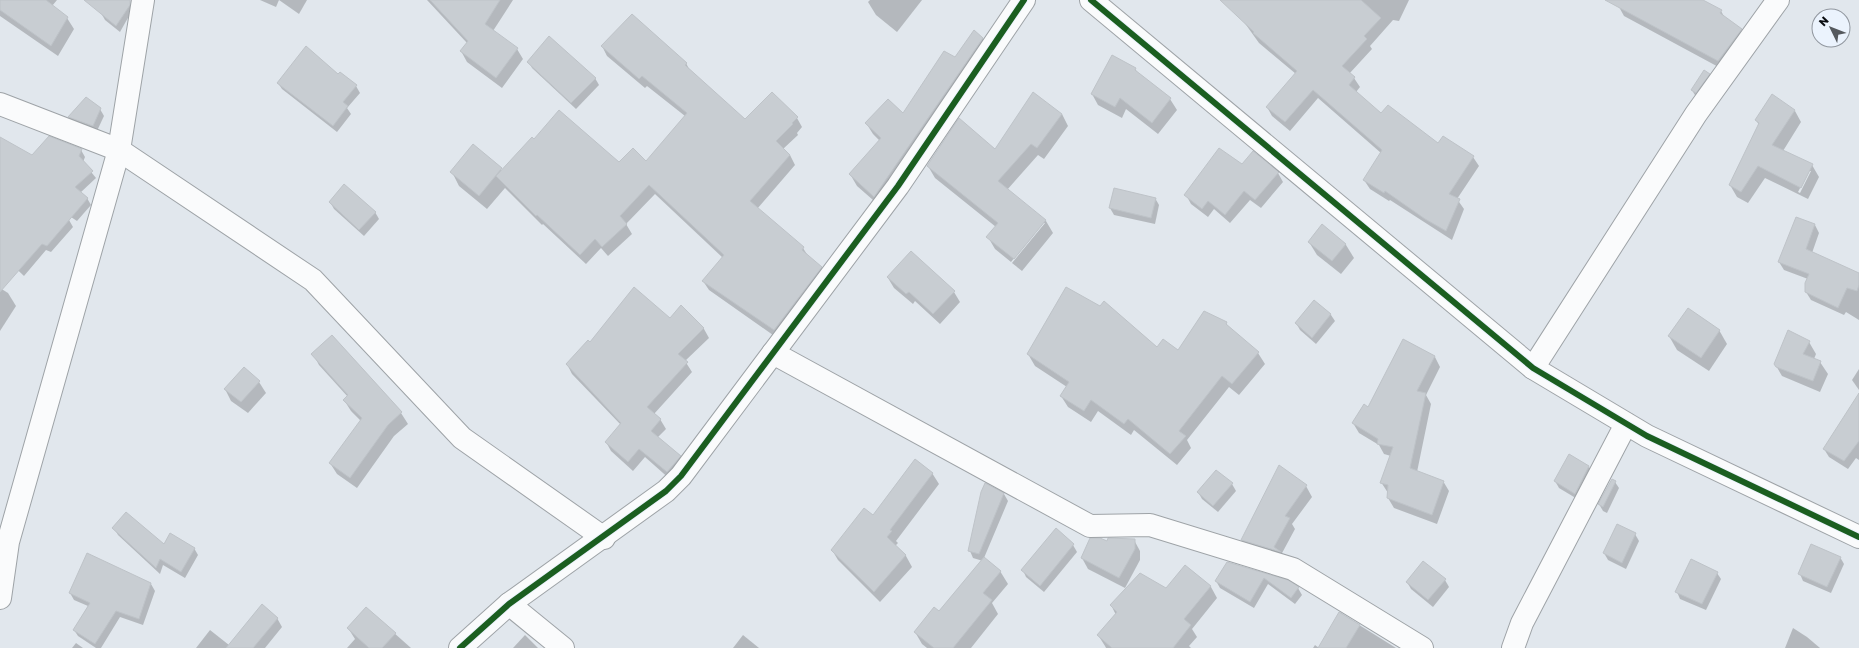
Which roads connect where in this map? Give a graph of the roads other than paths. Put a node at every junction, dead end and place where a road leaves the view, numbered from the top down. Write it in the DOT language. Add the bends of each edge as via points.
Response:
graph roads {
  1 [pos="143,0"];
  2 [pos="1024,0"];
  3 [pos="1091,0"];
  4 [pos="1778,0"];
  5 [pos="0,104"];
  6 [pos="119,150"];
  7 [pos="773,353"];
  8 [pos="1533,368"];
  9 [pos="1626,424"];
  10 [pos="604,538"];
  11 [pos="1859,538"];
  12 [pos="4,540"];
  13 [pos="0,598"];
  14 [pos="509,604"];
  15 [pos="460,648"];
  16 [pos="563,648"];
  17 [pos="1422,648"];
  18 [pos="1513,648"];
  1 -- 6 [label="street"];
  2 -- 7 [label="street" via="898,186"];
  3 -- 8 [label="street"];
  4 -- 8 [label="street" via="1696,114"];
  5 -- 6 [label="street"];
  6 -- 10 [label="street" via="313,280 462,438"];
  6 -- 12 [label="street"];
  7 -- 10 [label="street" via="681,476 666,491"];
  7 -- 17 [label="street" via="1090,526 1150,525 1293,569"];
  8 -- 9 [label="street"];
  9 -- 11 [label="street"];
  9 -- 18 [label="street" via="1522,623"];
  10 -- 14 [label="street"];
  12 -- 13 [label="street"];
  14 -- 15 [label="street"];
  14 -- 16 [label="street"];
}
